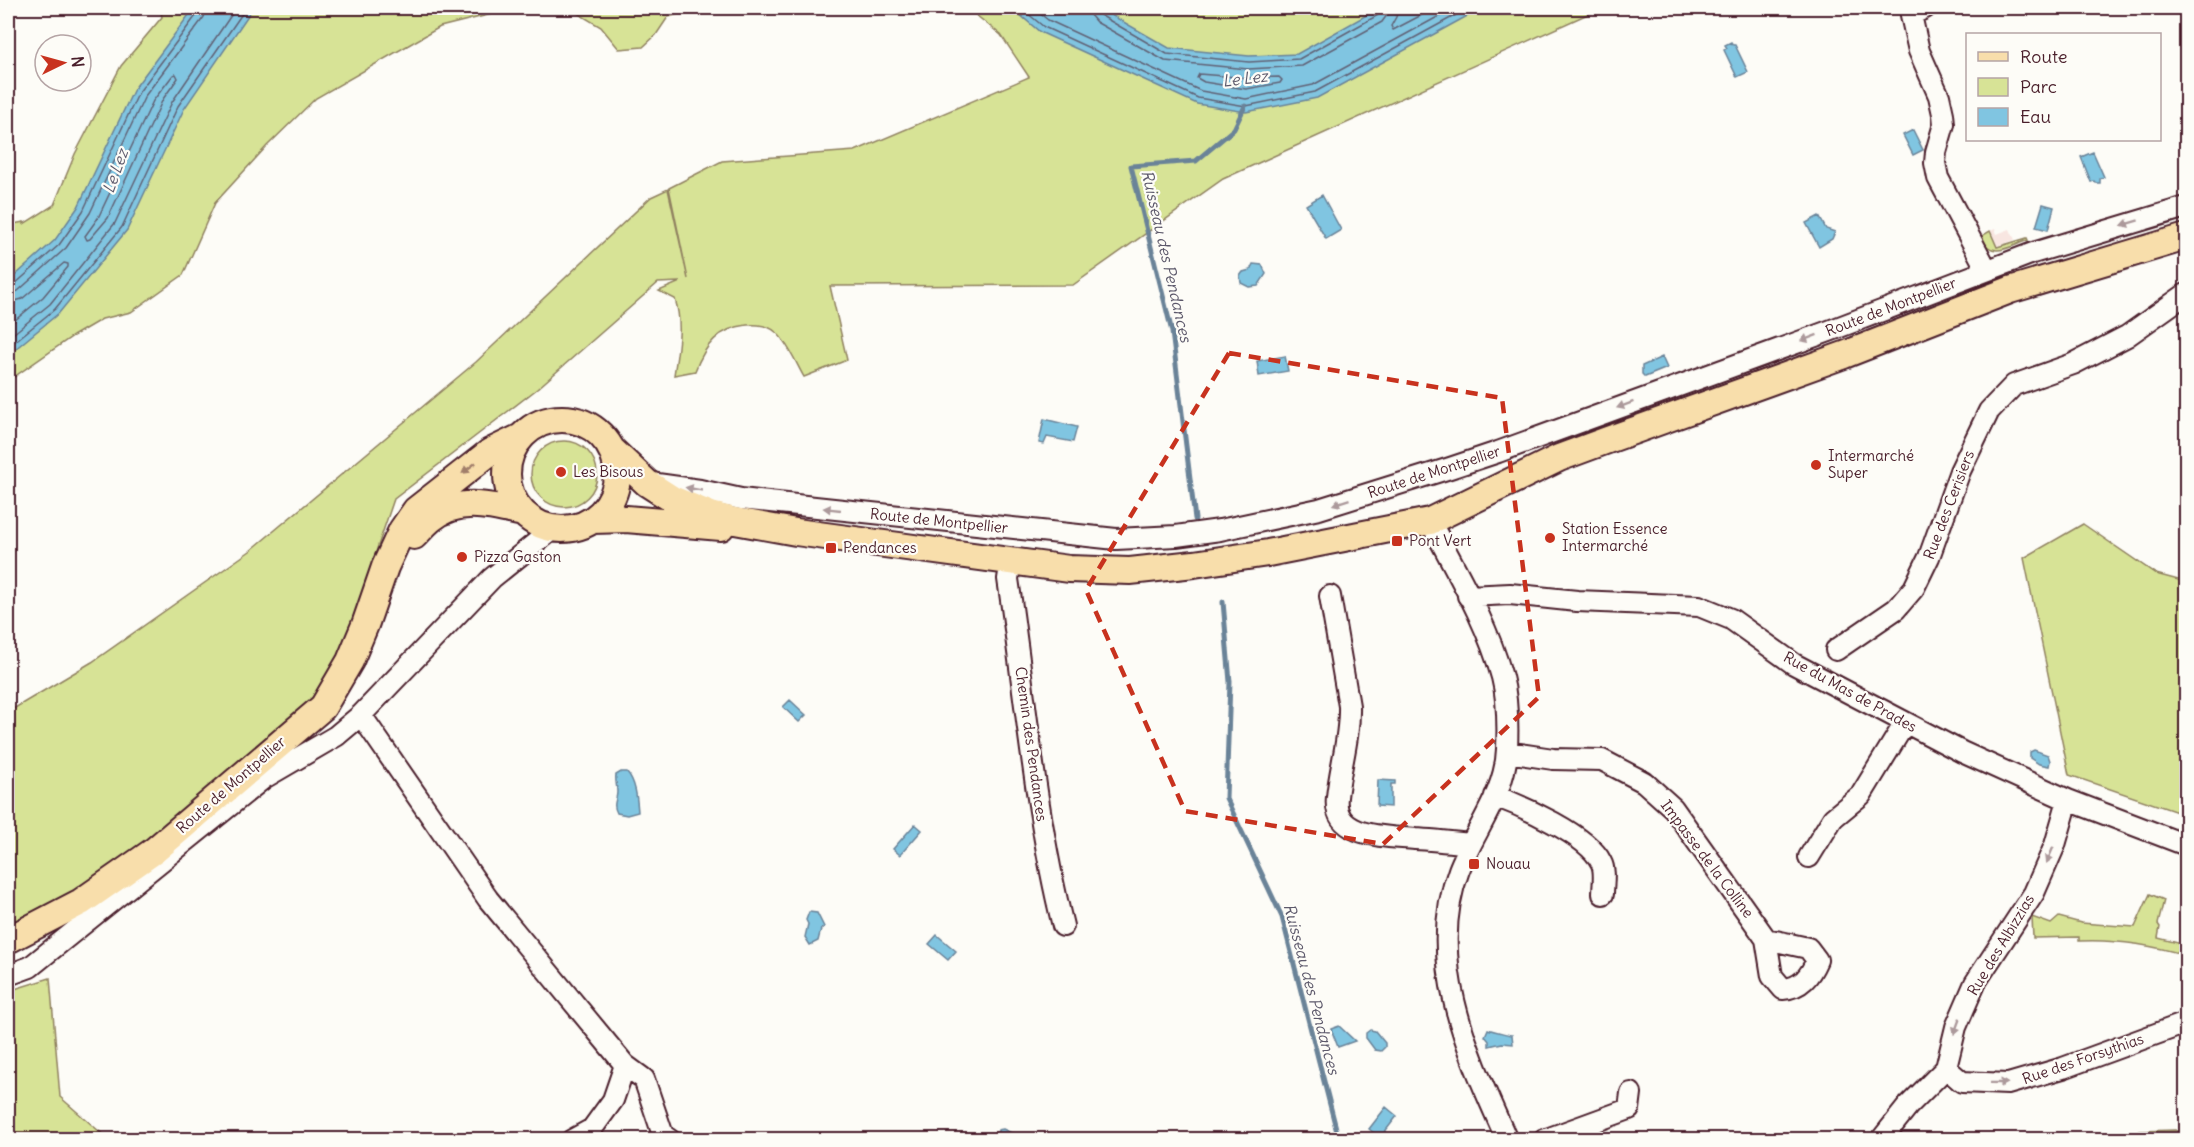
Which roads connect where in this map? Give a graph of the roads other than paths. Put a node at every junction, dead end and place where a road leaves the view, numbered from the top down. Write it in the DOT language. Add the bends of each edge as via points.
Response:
graph roads {
  1 [pos="1925,8"];
  2 [pos="2187,207"];
  3 [pos="2187,237"];
  4 [pos="1987,270"];
  5 [pos="2187,294"];
  6 [pos="519,438"];
  7 [pos="613,452"];
  8 [pos="647,483"];
  9 [pos="523,513"];
  10 [pos="593,520"];
  11 [pos="1430,520"];
  12 [pos="553,529"];
  13 [pos="796,532"];
  14 [pos="1011,560"];
  15 [pos="385,567"];
  16 [pos="1330,596"];
  17 [pos="1468,596"];
  18 [pos="1836,650"];
  19 [pos="361,715"];
  20 [pos="1905,723"];
  21 [pos="1507,752"];
  22 [pos="1495,796"];
  23 [pos="2068,800"];
  24 [pos="1471,844"];
  25 [pos="2187,845"];
  26 [pos="1809,856"];
  27 [pos="1603,894"];
  28 [pos="1064,926"];
  29 [pos="1766,939"];
  30 [pos="8,940"];
  31 [pos="8,975"];
  32 [pos="2187,1023"];
  33 [pos="625,1065"];
  34 [pos="1946,1068"];
  35 [pos="1631,1093"];
  36 [pos="572,1140"];
  37 [pos="670,1140"];
  38 [pos="1507,1140"];
  39 [pos="1544,1140"];
  40 [pos="1881,1140"];
  1 -- 4 [label="street" via="1911,15 1919,51 1943,114 1935,164 1938,178"];
  2 -- 4 [label="street, Route de Montpellier, one-way"];
  3 -- 11 [label="main road, Route de Montpellier" via="2010,290 1559,458"];
  4 -- 8 [label="street, Route de Montpellier, one-way" via="1494,454 1319,509 1220,530 1116,539 741,499"];
  5 -- 18 [label="street, Rue des Cerisiers" via="2127,336 2073,364 2013,385 1989,411 1960,471 1914,588 1896,609"];
  6 -- 7 [label="main road" via="544,421 577,420 605,437"];
  6 -- 9 [label="main road" via="507,468 513,499"];
  6 -- 15 [label="main road, Route de Montpellier, one-way" via="490,452 416,510"];
  7 -- 8 [label="main road, Route de Montpellier"];
  7 -- 10 [label="main road" via="617,482 613,497"];
  8 -- 13 [label="main road, Route de Montpellier" via="672,499 711,515"];
  9 -- 12 [label="main road"];
  9 -- 15 [label="main road, Route de Montpellier" via="479,504 457,506 432,518"];
  10 -- 12 [label="main road" via="576,528"];
  10 -- 13 [label="main road, Route de Montpellier"];
  11 -- 14 [label="main road, Route de Montpellier" via="1268,553 1130,571 1069,569"];
  11 -- 17 [label="street"];
  12 -- 19 [label="street" via="498,573"];
  13 -- 14 [label="main road, Route de Montpellier"];
  14 -- 28 [label="street, Chemin des Pendances" via="1008,579 1041,811 1050,872"];
  15 -- 30 [label="main road, Route de Montpellier" via="350,661 323,706 154,851 81,902"];
  16 -- 24 [label="street" via="1349,706 1336,800 1339,816 1366,834"];
  17 -- 20 [label="street, Rue du Mas de Prades" via="1510,594 1699,606 1731,619 1794,664"];
  17 -- 21 [label="street" via="1502,676"];
  19 -- 31 [label="street" via="336,736 264,778 30,967"];
  19 -- 33 [label="street" via="488,899"];
  20 -- 23 [label="street, Rue du Mas de Prades"];
  20 -- 26 [label="street" via="1861,795 1833,818"];
  21 -- 22 [label="street"];
  21 -- 29 [label="street, Impasse de la Colline" via="1553,759 1602,760 1644,782 1673,808"];
  22 -- 24 [label="street"];
  22 -- 27 [label="street" via="1544,816 1596,854 1604,870"];
  23 -- 25 [label="street, Rue du Mas de Prades"];
  23 -- 34 [label="street, Rue des Albizzias, one-way" via="2055,845 2034,893 1971,992 1956,1027"];
  24 -- 38 [label="street" via="1448,911 1449,981 1478,1075"];
  34 -- 32 [label="street, Rue des Forsythias, one-way" via="1962,1082 2007,1084"];
  33 -- 36 [label="street" via="613,1100 592,1129"];
  33 -- 37 [label="street" via="644,1079 663,1135"];
  34 -- 40 [label="street"];
  35 -- 39 [label="street" via="1629,1109"];
}
